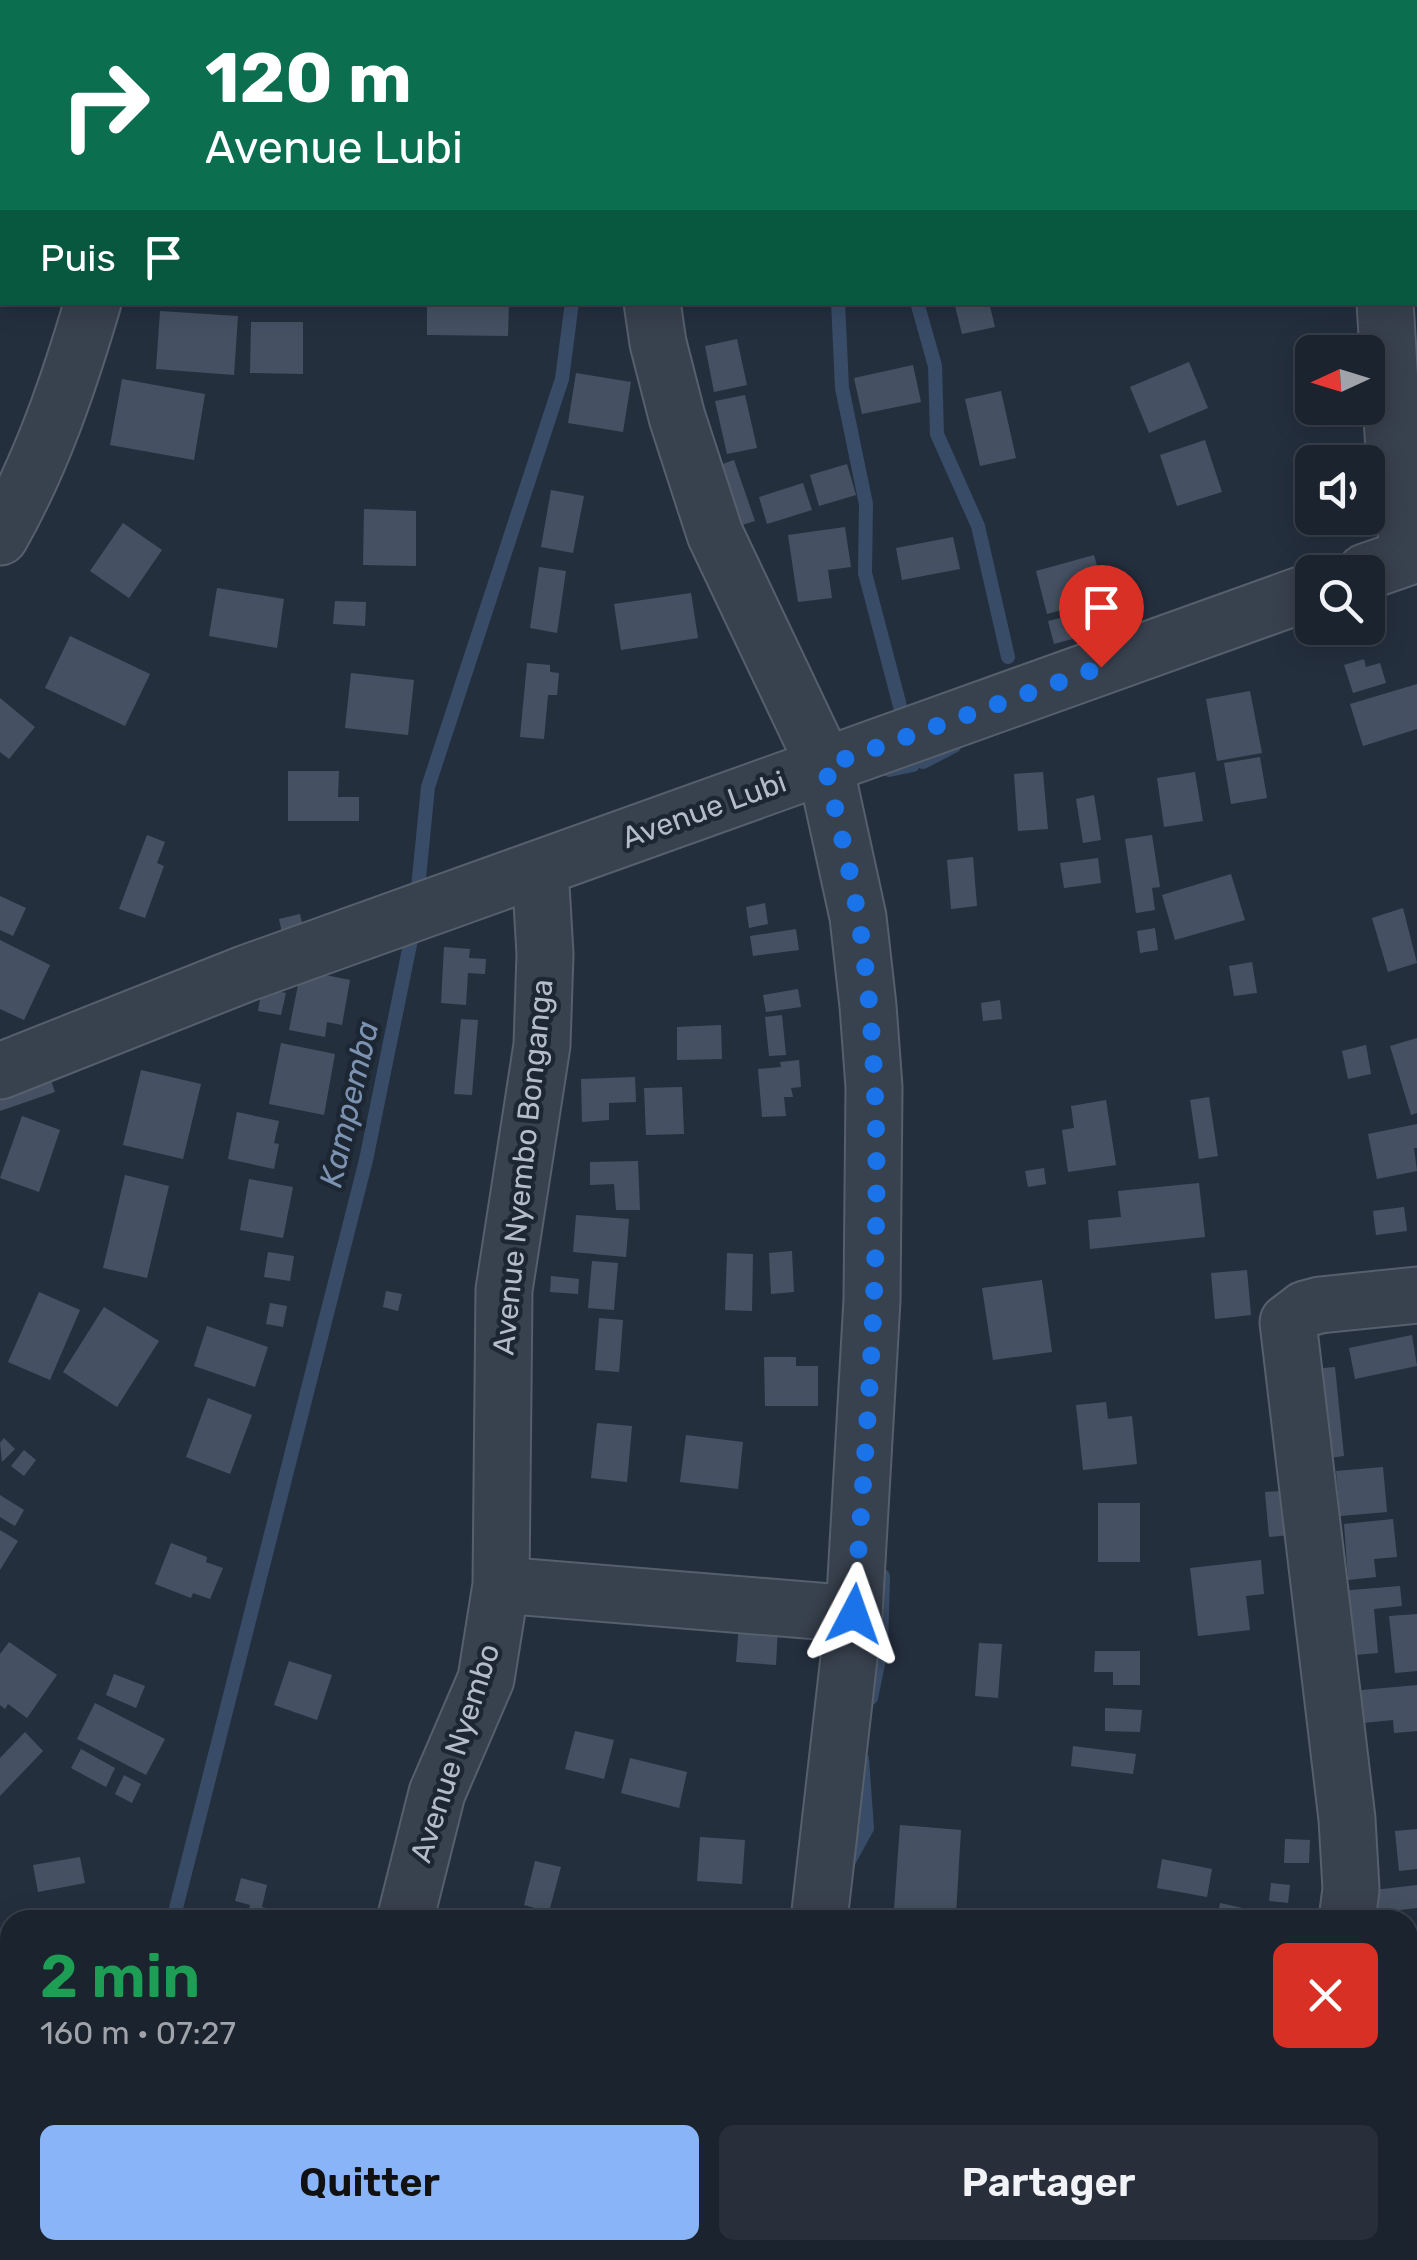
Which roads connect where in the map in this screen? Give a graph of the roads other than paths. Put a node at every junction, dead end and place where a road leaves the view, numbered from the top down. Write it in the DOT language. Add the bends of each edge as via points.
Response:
graph roads {
  1 [pos="92,305"];
  2 [pos="652,305"];
  3 [pos="1385,305"];
  4 [pos="0,537"];
  5 [pos="1398,561"];
  6 [pos="1295,597"];
  7 [pos="825,766"];
  8 [pos="540,868"];
  9 [pos="0,1071"];
  10 [pos="1417,1295"];
  11 [pos="501,1585"];
  12 [pos="854,1614"];
  13 [pos="408,1910"];
  14 [pos="820,1910"];
  15 [pos="1348,1910"];
  1 -- 4 [label="street" via="53,426"];
  2 -- 7 [label="street" via="677,417 715,534"];
  3 -- 5 [label="street"];
  6 -- 7 [label="street, Avenue Lubi"];
  7 -- 8 [label="street, Avenue Lubi"];
  7 -- 12 [label="street" via="858,917 874,1086 872,1300"];
  8 -- 9 [label="street, Avenue Lubi" via="246,973"];
  8 -- 11 [label="street, Avenue Nyembo Bonganga" via="542,1044 504,1290"];
  10 -- 15 [label="street" via="1304,1309 1288,1322 1347,1820"];
  11 -- 12 [label="street"];
  11 -- 13 [label="street, Avenue Nyembo" via="486,1679 437,1792"];
  12 -- 14 [label="street"];
}
